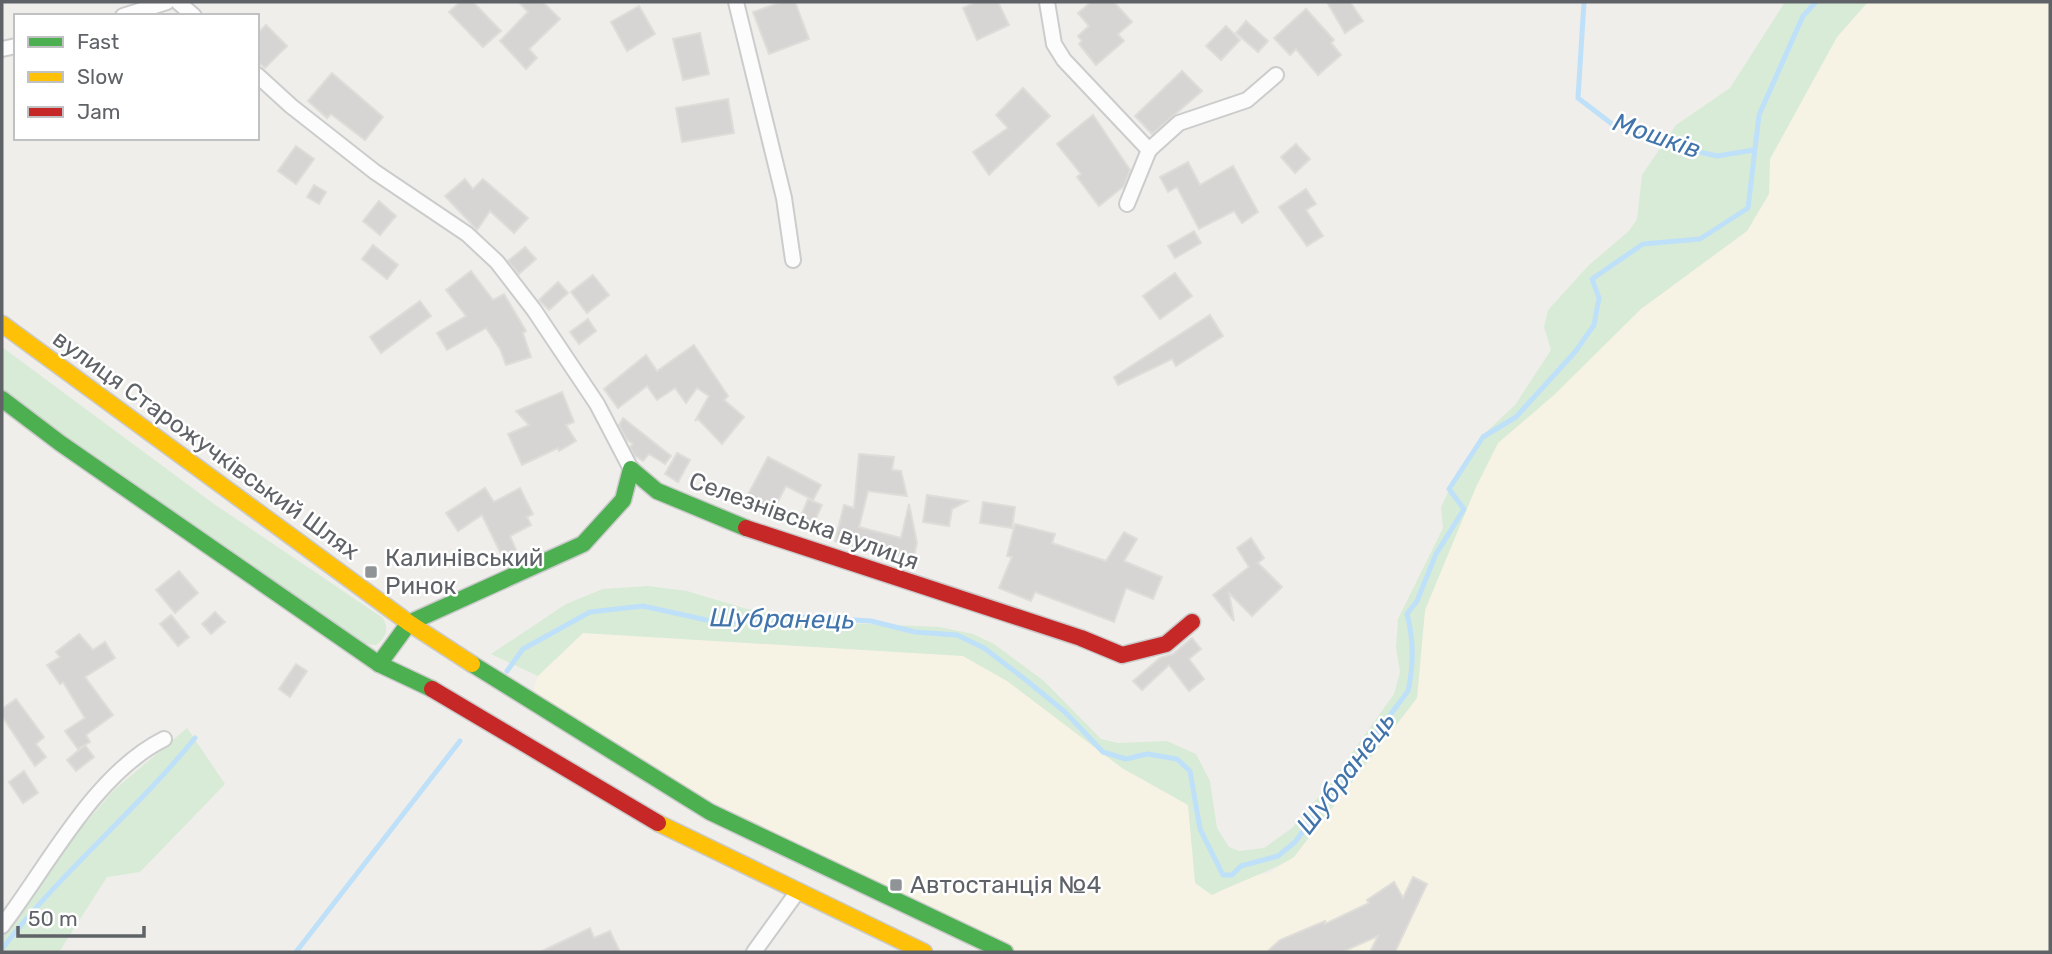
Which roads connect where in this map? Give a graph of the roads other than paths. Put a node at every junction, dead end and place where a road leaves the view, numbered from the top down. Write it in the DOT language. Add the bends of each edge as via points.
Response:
graph roads {
  1 [pos="167,2"];
  2 [pos="178,2"];
  3 [pos="736,2"];
  4 [pos="1047,2"];
  5 [pos="128,14"];
  6 [pos="192,14"];
  7 [pos="1276,75"];
  8 [pos="259,77"];
  9 [pos="1149,150"];
  10 [pos="1127,204"];
  11 [pos="793,260"];
  12 [pos="2,324"];
  13 [pos="2,400"];
  14 [pos="631,469"];
  15 [pos="1192,622"];
  16 [pos="409,623"];
  17 [pos="379,664"];
  18 [pos="164,739"];
  19 [pos="693,803"];
  20 [pos="677,834"];
  21 [pos="798,891"];
  22 [pos="2,926"];
  23 [pos="754,952"];
  24 [pos="924,952"];
  25 [pos="1005,952"];
  1 -- 5 [label="street"];
  2 -- 6 [label="street"];
  3 -- 11 [label="street" via="784,198"];
  4 -- 9 [label="street" via="1054,44 1064,60"];
  7 -- 9 [label="street" via="1247,100 1179,123"];
  8 -- 14 [label="street" via="339,144 467,234 497,262 597,404"];
  9 -- 10 [label="street"];
  12 -- 16 [label="main road, вулиця Старожучківський Шлях"];
  13 -- 17 [label="main road"];
  14 -- 15 [label="main road, Селезнівська вулиця" via="657,491 729,522 1122,655 1166,644"];
  14 -- 16 [label="main road" via="623,500 583,544"];
  16 -- 17 [label="main road"];
  16 -- 19 [label="main road, вулиця Старожучківський Шлях"];
  17 -- 20 [label="main road" via="453,699"];
  18 -- 22 [label="street" via="114,779 69,829"];
  19 -- 20 [label="main road"];
  19 -- 25 [label="main road, вулиця Старожучківський Шлях"];
  20 -- 21 [label="main road"];
  21 -- 23 [label="street"];
  21 -- 24 [label="main road"];
}
